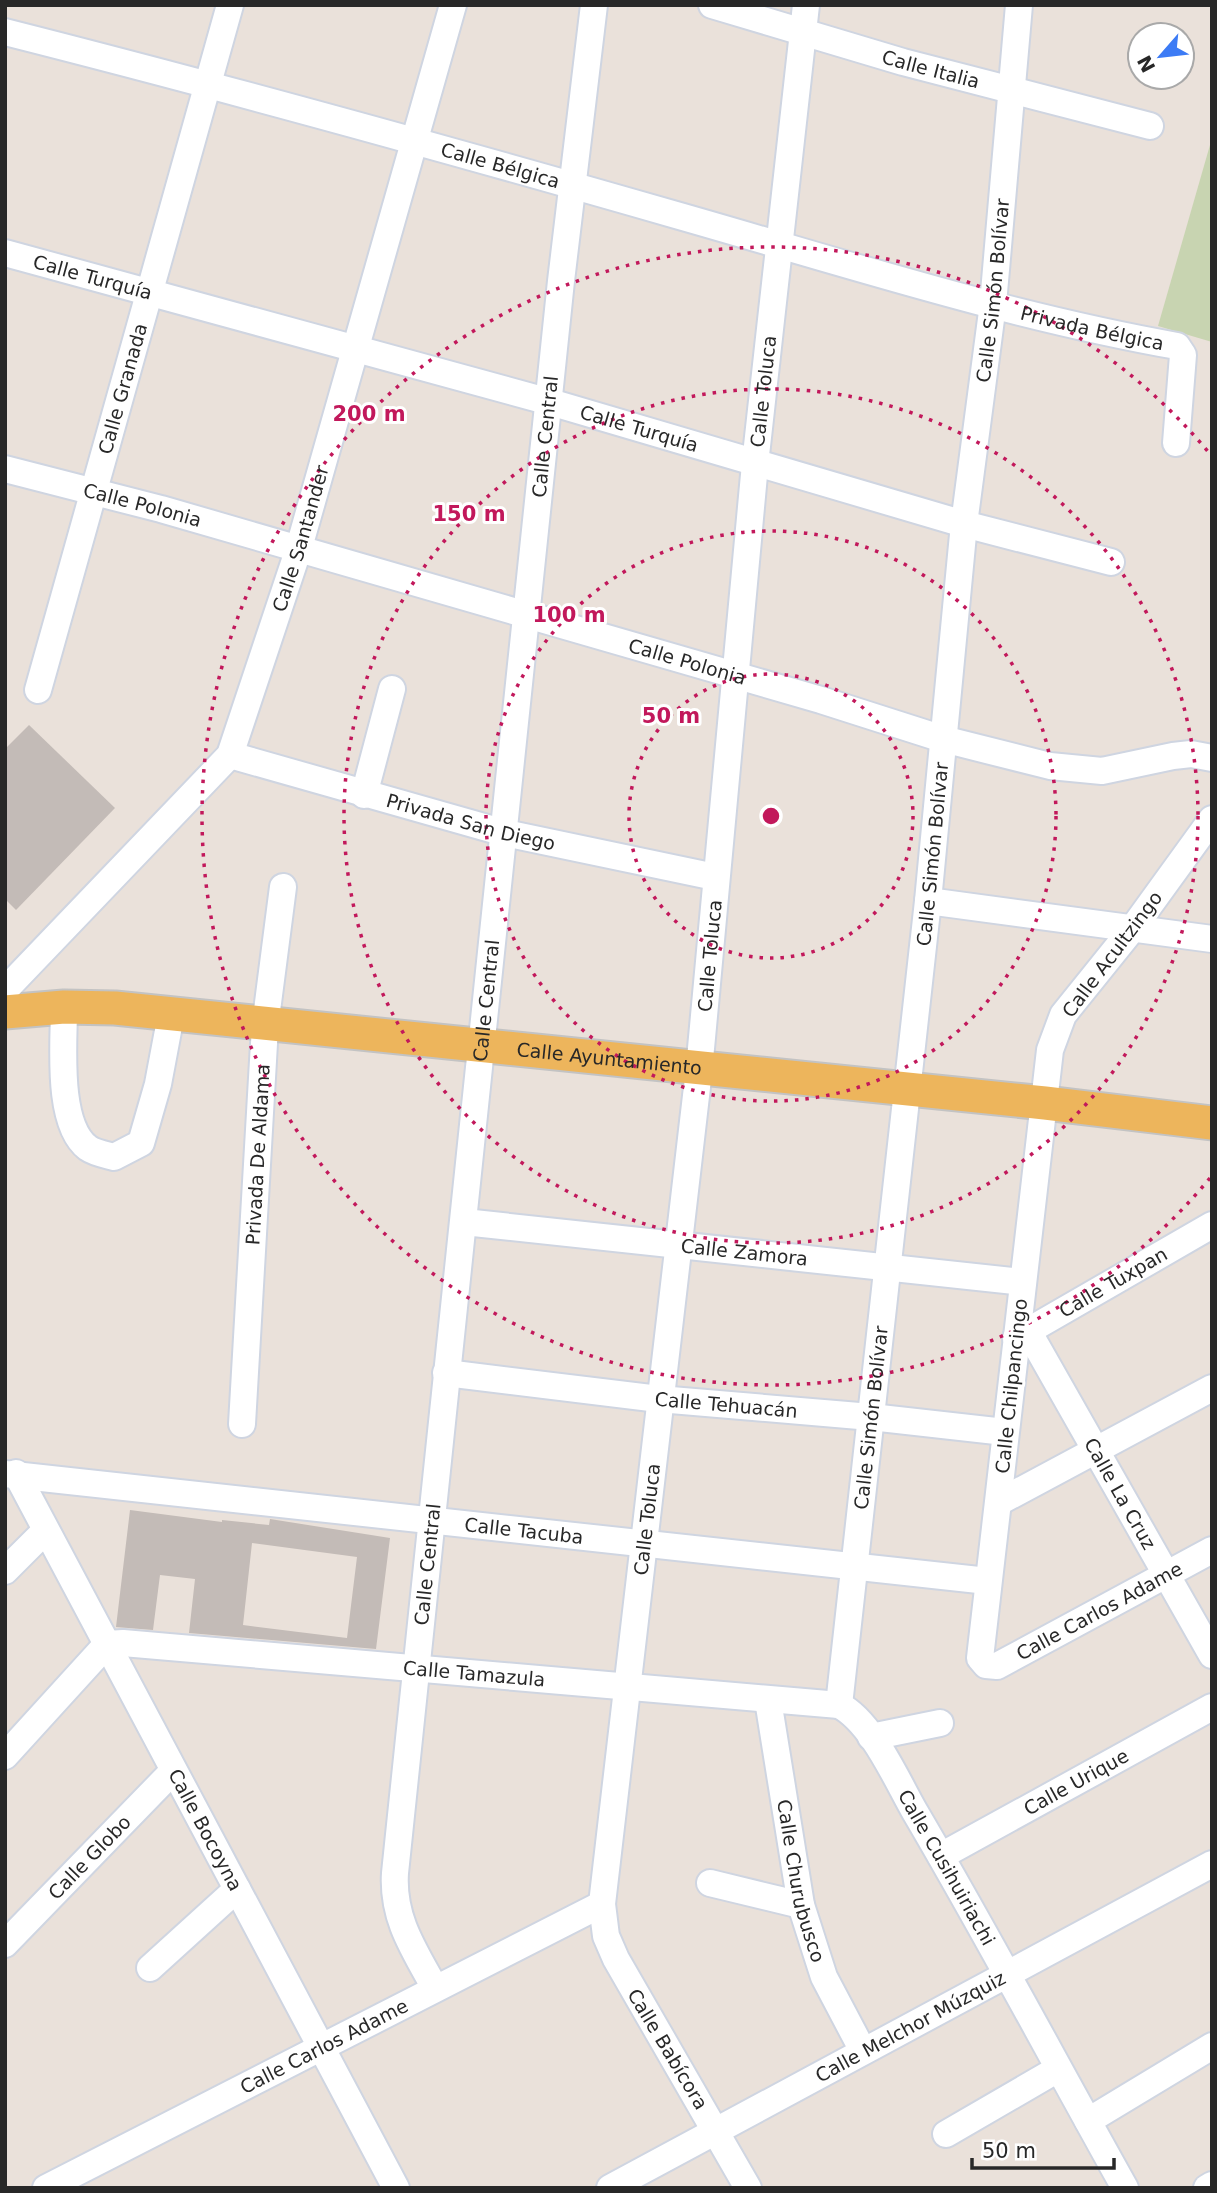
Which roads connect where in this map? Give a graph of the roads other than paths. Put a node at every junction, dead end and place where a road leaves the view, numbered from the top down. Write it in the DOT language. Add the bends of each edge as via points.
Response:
graph roads {
  1 [pos="230,5"];
  2 [pos="453,5"];
  3 [pos="594,5"];
  4 [pos="712,5"];
  5 [pos="1019,5"];
  6 [pos="804,18"];
  7 [pos="5,32"];
  8 [pos="206,83"];
  9 [pos="1011,91"];
  10 [pos="1150,126"];
  11 [pos="413,142"];
  12 [pos="572,186"];
  13 [pos="778,244"];
  14 [pos="5,254"];
  15 [pos="151,291"];
  16 [pos="993,304"];
  17 [pos="357,349"];
  18 [pos="550,402"];
  19 [pos="1176,443"];
  20 [pos="755,464"];
  21 [pos="5,469"];
  22 [pos="93,493"];
  23 [pos="964,524"];
  24 [pos="298,551"];
  25 [pos="1111,562"];
  26 [pos="526,615"];
  27 [pos="735,676"];
  28 [pos="392,689"];
  29 [pos="38,690"];
  30 [pos="943,739"];
  31 [pos="230,755"];
  32 [pos="1212,758"];
  33 [pos="364,795"];
  34 [pos="1212,818"];
  35 [pos="505,833"];
  36 [pos="715,877"];
  37 [pos="283,887"];
  38 [pos="928,901"];
  39 [pos="1133,928"];
  40 [pos="1212,939"];
  41 [pos="5,990"];
  42 [pos="64,1007"];
  43 [pos="5,1012"];
  44 [pos="171,1015"];
  45 [pos="265,1026"];
  46 [pos="480,1047"];
  47 [pos="699,1070"];
  48 [pos="906,1090"];
  49 [pos="1045,1103"];
  50 [pos="1212,1124"];
  51 [pos="464,1222"];
  52 [pos="1212,1225"];
  53 [pos="677,1247"];
  54 [pos="888,1268"];
  55 [pos="1023,1282"];
  56 [pos="1022,1335"];
  57 [pos="446,1373"];
  58 [pos="1212,1388"];
  59 [pos="659,1399"];
  60 [pos="872,1417"];
  61 [pos="242,1424"];
  62 [pos="1005,1432"];
  63 [pos="1096,1453"];
  64 [pos="10,1473"];
  65 [pos="999,1503"];
  66 [pos="431,1519"];
  67 [pos="45,1531"];
  68 [pos="642,1543"];
  69 [pos="1212,1550"];
  70 [pos="855,1567"];
  71 [pos="5,1571"];
  72 [pos="1166,1575"];
  73 [pos="988,1581"];
  74 [pos="107,1644"];
  75 [pos="1212,1655"];
  76 [pos="986,1665"];
  77 [pos="415,1669"];
  78 [pos="627,1686"];
  79 [pos="768,1700"];
  80 [pos="839,1704"];
  81 [pos="1212,1707"];
  82 [pos="940,1723"];
  83 [pos="871,1737"];
  84 [pos="5,1756"];
  85 [pos="173,1771"];
  86 [pos="941,1856"];
  87 [pos="1212,1864"];
  88 [pos="710,1884"];
  89 [pos="237,1889"];
  90 [pos="602,1904"];
  91 [pos="802,1905"];
  92 [pos="11,1927"];
  93 [pos="150,1968"];
  94 [pos="1006,1975"];
  95 [pos="435,1988"];
  96 [pos="322,2045"];
  97 [pos="1212,2046"];
  98 [pos="863,2051"];
  99 [pos="1058,2069"];
  100 [pos="1088,2121"];
  101 [pos="717,2132"];
  102 [pos="946,2134"];
  103 [pos="1212,2185"];
  104 [pos="46,2188"];
  105 [pos="396,2188"];
  106 [pos="610,2188"];
  107 [pos="748,2188"];
  108 [pos="1125,2188"];
  109 [pos="1207,2188"];
  1 -- 8 [label="street, Calle Granada"];
  2 -- 11 [label="street, Calle Santander"];
  3 -- 12 [label="street, Calle Central"];
  4 -- 6 [label="street, Calle Italia"];
  5 -- 9 [label="street, Calle Simón Bolívar"];
  6 -- 9 [label="street, Calle Italia"];
  6 -- 13 [label="street, Calle Toluca"];
  7 -- 8 [label="street, Calle Bélgica"];
  8 -- 11 [label="street, Calle Bélgica"];
  8 -- 15 [label="street, Calle Granada"];
  9 -- 10 [label="street, Calle Italia"];
  9 -- 16 [label="street, Calle Simón Bolívar"];
  11 -- 12 [label="street, Calle Bélgica"];
  11 -- 17 [label="street, Calle Santander"];
  12 -- 13 [label="street, Calle Bélgica"];
  12 -- 18 [label="street, Calle Central"];
  13 -- 16 [label="street, Calle Bélgica"];
  13 -- 20 [label="street, Calle Toluca"];
  14 -- 15 [label="street, Calle Turquía"];
  15 -- 17 [label="street, Calle Turquía"];
  15 -- 22 [label="street, Calle Granada"];
  16 -- 19 [label="street, Privada Bélgica" via="1177,346 1183,355"];
  16 -- 23 [label="street, Calle Simón Bolívar"];
  17 -- 18 [label="street, Calle Turquía"];
  17 -- 24 [label="street, Calle Santander"];
  18 -- 20 [label="street, Calle Turquía"];
  18 -- 26 [label="street, Calle Central"];
  20 -- 23 [label="street, Calle Turquía"];
  20 -- 27 [label="street, Calle Toluca"];
  21 -- 22 [label="street, Calle Polonia"];
  22 -- 24 [label="street, Calle Polonia"];
  22 -- 29 [label="street, Calle Granada"];
  23 -- 25 [label="street, Calle Turquía"];
  23 -- 30 [label="street, Calle Simón Bolívar"];
  24 -- 26 [label="street, Calle Polonia"];
  24 -- 31 [label="street, Calle Santander"];
  26 -- 27 [label="street, Calle Polonia"];
  26 -- 35 [label="street, Calle Central"];
  27 -- 30 [label="street, Calle Polonia"];
  27 -- 36 [label="street, Calle Toluca"];
  28 -- 33 [label="street"];
  30 -- 32 [label="street, Calle Polonia" via="1079,771 1124,768 1191,754"];
  30 -- 38 [label="street, Calle Simón Bolívar"];
  31 -- 33 [label="street, Privada San Diego"];
  31 -- 41 [label="street, Calle Santander"];
  33 -- 35 [label="street, Privada San Diego"];
  34 -- 39 [label="street, Calle Acultzingo"];
  35 -- 36 [label="street, Privada San Diego"];
  35 -- 46 [label="street, Calle Central"];
  36 -- 47 [label="street, Calle Toluca"];
  37 -- 45 [label="street, Privada De Aldama"];
  38 -- 39 [label="street"];
  38 -- 48 [label="street, Calle Simón Bolívar"];
  39 -- 40 [label="street"];
  39 -- 49 [label="street, Calle Acultzingo" via="1063,1015 1050,1050"];
  42 -- 43 [label="main road, Calle Ayuntamiento"];
  42 -- 44 [label="main road, Calle Ayuntamiento"];
  42 -- 44 [label="street" via="63,1079 72,1126 89,1149 114,1157 141,1143"];
  44 -- 45 [label="main road, Calle Ayuntamiento"];
  45 -- 46 [label="main road, Calle Ayuntamiento"];
  45 -- 61 [label="street, Privada De Aldama"];
  46 -- 47 [label="main road, Calle Ayuntamiento"];
  46 -- 51 [label="street, Calle Central"];
  47 -- 48 [label="main road, Calle Ayuntamiento"];
  47 -- 53 [label="street, Calle Toluca"];
  48 -- 49 [label="main road, Calle Ayuntamiento"];
  48 -- 54 [label="street, Calle Simón Bolívar"];
  49 -- 50 [label="main road, Calle Ayuntamiento"];
  49 -- 55 [label="street, Calle Chilpancingo"];
  51 -- 53 [label="street, Calle Zamora"];
  51 -- 57 [label="street, Calle Central"];
  52 -- 56 [label="street, Calle Tuxpan"];
  53 -- 54 [label="street, Calle Zamora"];
  53 -- 59 [label="street, Calle Toluca"];
  54 -- 55 [label="street, Calle Zamora"];
  54 -- 60 [label="street, Calle Simón Bolívar"];
  55 -- 56 [label="street, Calle Chilpancingo"];
  56 -- 62 [label="street, Calle Chilpancingo"];
  56 -- 63 [label="street, Calle La Cruz"];
  57 -- 59 [label="street, Calle Tehuacán"];
  57 -- 66 [label="street, Calle Central"];
  58 -- 63 [label="street"];
  59 -- 60 [label="street, Calle Tehuacán"];
  59 -- 68 [label="street, Calle Toluca"];
  60 -- 62 [label="street, Calle Tehuacán"];
  60 -- 70 [label="street, Calle Simón Bolívar"];
  62 -- 65 [label="street, Calle Chilpancingo"];
  63 -- 65 [label="street"];
  63 -- 72 [label="street, Calle La Cruz"];
  64 -- 66 [label="street, Calle Tacuba"];
  64 -- 67 [label="street, Calle Bocoyna"];
  65 -- 73 [label="street, Calle Chilpancingo"];
  66 -- 68 [label="street, Calle Tacuba"];
  66 -- 77 [label="street, Calle Central"];
  67 -- 71 [label="street"];
  67 -- 74 [label="street, Calle Bocoyna"];
  68 -- 70 [label="street, Calle Tacuba"];
  68 -- 78 [label="street, Calle Toluca"];
  69 -- 72 [label="street, Calle Carlos Adame"];
  70 -- 73 [label="street, Calle Tacuba"];
  70 -- 80 [label="street, Calle Simón Bolívar"];
  72 -- 75 [label="street, Calle La Cruz"];
  72 -- 76 [label="street, Calle Carlos Adame" via="997,1666"];
  73 -- 76 [label="street, Calle Chilpancingo" via="978,1653"];
  74 -- 77 [label="street, Calle Tamazula" via="159,1644"];
  74 -- 84 [label="street"];
  74 -- 85 [label="street, Calle Bocoyna"];
  77 -- 78 [label="street, Calle Tamazula"];
  77 -- 95 [label="street, Calle Central" via="394,1891 402,1928"];
  78 -- 79 [label="street, Calle Tamazula"];
  78 -- 90 [label="street, Calle Toluca"];
  79 -- 80 [label="street, Calle Tamazula"];
  79 -- 91 [label="street, Calle Churubusco"];
  80 -- 83 [label="street, Calle Cusihuiriachi"];
  81 -- 86 [label="street, Calle Urique"];
  82 -- 83 [label="street"];
  83 -- 86 [label="street, Calle Cusihuiriachi"];
  85 -- 89 [label="street, Calle Bocoyna"];
  85 -- 92 [label="street, Calle Globo"];
  86 -- 94 [label="street, Calle Cusihuiriachi"];
  87 -- 94 [label="street, Calle Melchor Múzquiz"];
  88 -- 91 [label="street"];
  89 -- 93 [label="street"];
  89 -- 96 [label="street, Calle Bocoyna"];
  90 -- 95 [label="street, Calle Carlos Adame"];
  90 -- 101 [label="street, Calle Babícora" via="606,1936 616,1959"];
  91 -- 98 [label="street, Calle Churubusco" via="824,1977"];
  94 -- 98 [label="street, Calle Melchor Múzquiz"];
  94 -- 99 [label="street, Calle Cusihuiriachi"];
  95 -- 96 [label="street, Calle Carlos Adame"];
  96 -- 104 [label="street, Calle Carlos Adame"];
  96 -- 105 [label="street, Calle Bocoyna"];
  97 -- 100 [label="street"];
  98 -- 101 [label="street, Calle Melchor Múzquiz"];
  99 -- 100 [label="street, Calle Cusihuiriachi"];
  99 -- 102 [label="street"];
  100 -- 108 [label="street, Calle Cusihuiriachi"];
  101 -- 106 [label="street, Calle Melchor Múzquiz"];
  101 -- 107 [label="street, Calle Babícora"];
  103 -- 109 [label="street"];
}
